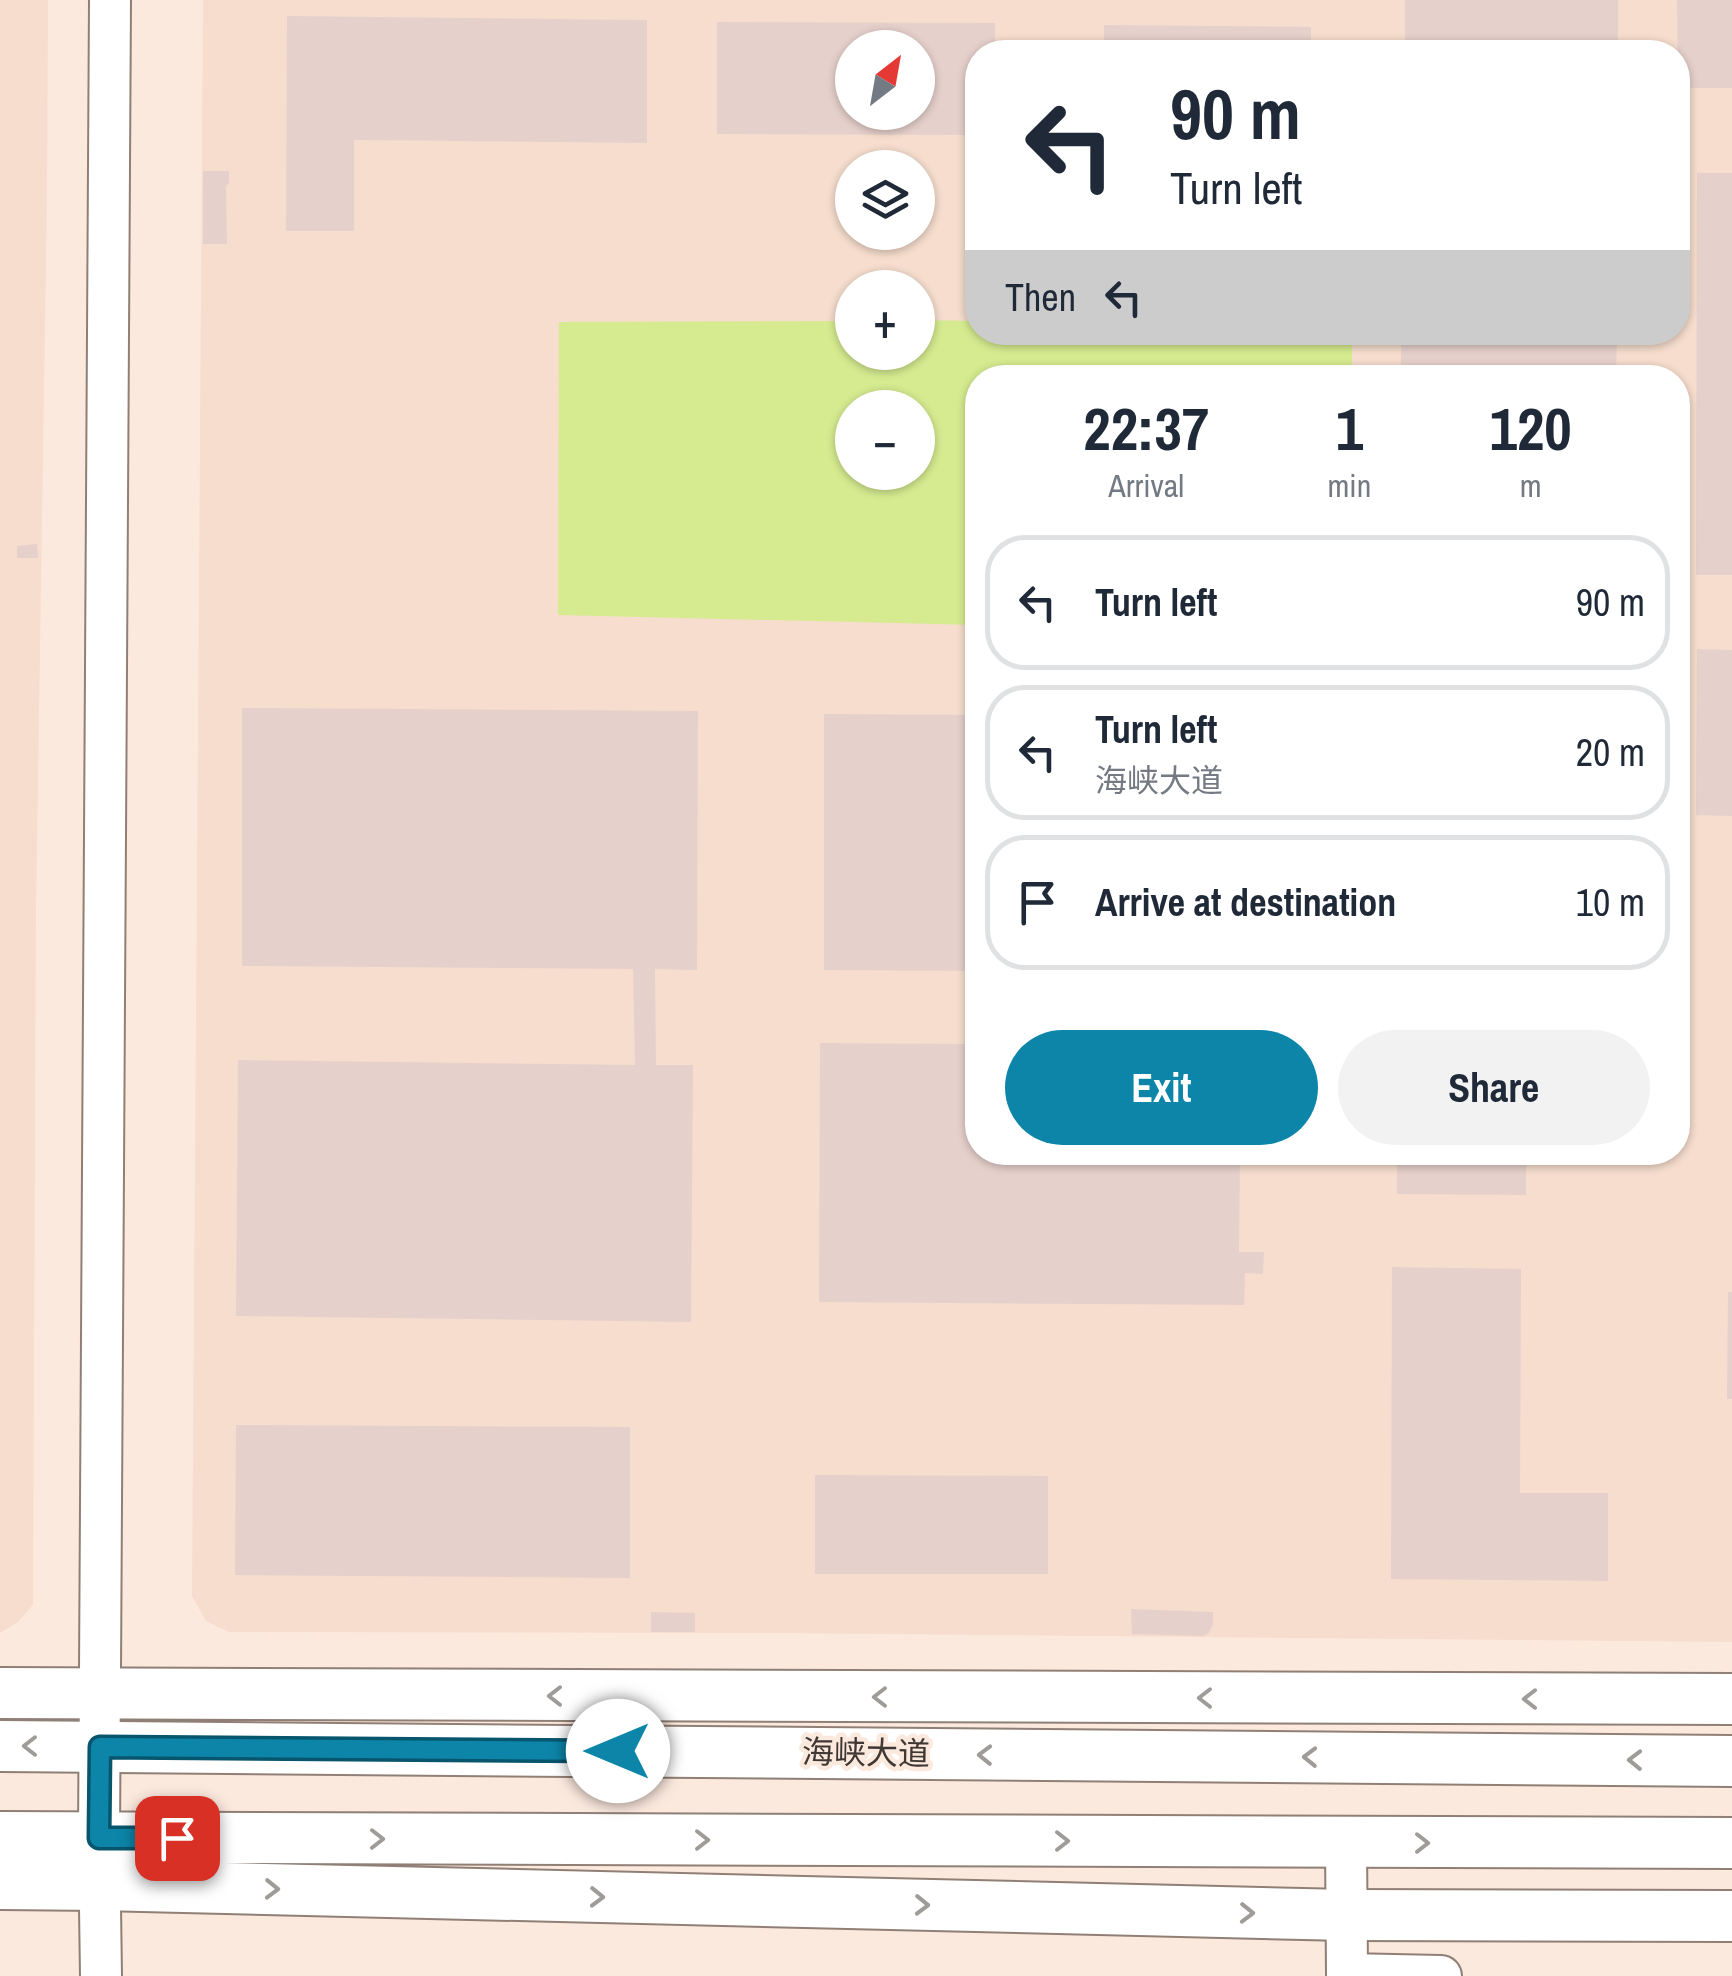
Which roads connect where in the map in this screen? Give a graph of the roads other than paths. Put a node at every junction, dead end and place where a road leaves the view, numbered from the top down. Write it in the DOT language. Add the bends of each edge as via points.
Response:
graph roads {
  1 [pos="110,0"];
  2 [pos="0,1693"];
  3 [pos="101,1695"];
  4 [pos="1732,1700"];
  5 [pos="0,1746"];
  6 [pos="100,1747"];
  7 [pos="1732,1761"];
  8 [pos="0,1837"];
  9 [pos="1346,1842"];
  10 [pos="1732,1844"];
  11 [pos="99,1861"];
  12 [pos="0,1884"];
  13 [pos="1346,1916"];
  14 [pos="1732,1916"];
  15 [pos="1347,1975"];
  16 [pos="100,1976"];
  17 [pos="1441,1976"];
  1 -- 3 [label="street"];
  2 -- 3 [label="main road"];
  4 -- 3 [label="main road, one-way"];
  3 -- 6 [label="street"];
  6 -- 5 [label="main road, 海峡大道, one-way"];
  7 -- 6 [label="main road, 海峡大道, one-way"];
  6 -- 11 [label="street"];
  8 -- 11 [label="main road"];
  9 -- 10 [label="main road, one-way"];
  11 -- 9 [label="main road, one-way"];
  9 -- 13 [label="street"];
  11 -- 12 [label="main road"];
  11 -- 13 [label="main road, one-way"];
  11 -- 16 [label="street"];
  13 -- 14 [label="main road"];
  13 -- 15 [label="street"];
  15 -- 17 [label="street"];
}
